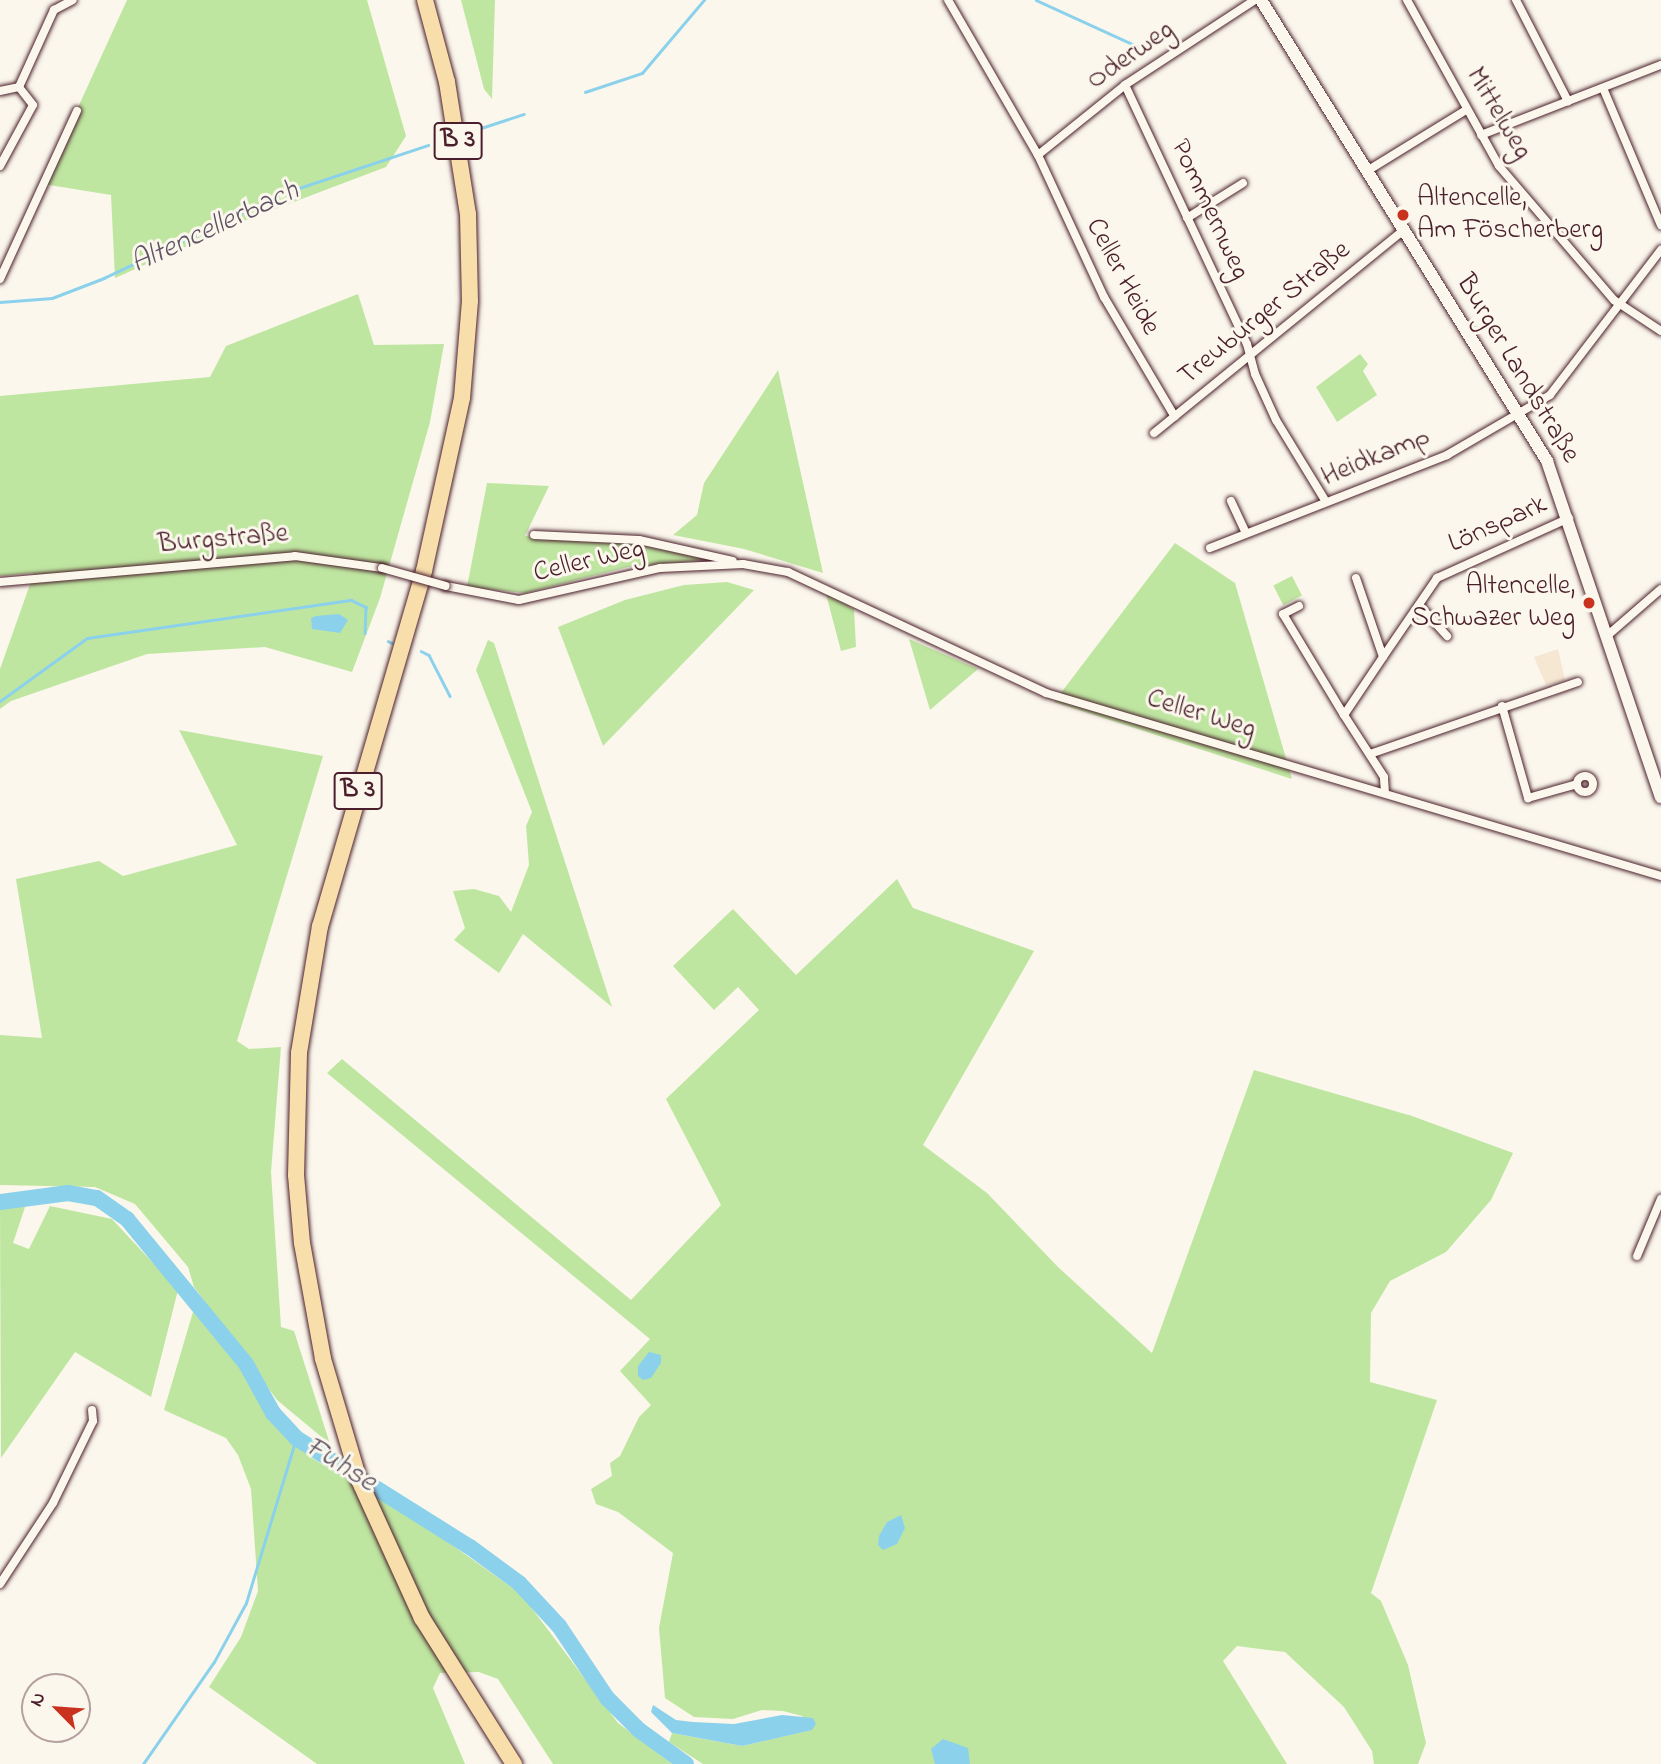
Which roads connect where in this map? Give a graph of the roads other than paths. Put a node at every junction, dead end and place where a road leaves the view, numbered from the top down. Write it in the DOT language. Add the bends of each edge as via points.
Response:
graph roads {
  1 [pos="73,0"];
  2 [pos="948,0"];
  3 [pos="1255,0"];
  4 [pos="1261,0"];
  5 [pos="1407,0"];
  6 [pos="1516,0"];
  7 [pos="429,5"];
  8 [pos="1661,65"];
  9 [pos="1125,85"];
  10 [pos="19,87"];
  11 [pos="1604,88"];
  12 [pos="0,91"];
  13 [pos="1569,101"];
  14 [pos="1466,110"];
  15 [pos="77,111"];
  16 [pos="1481,135"];
  17 [pos="1038,155"];
  18 [pos="0,166"];
  19 [pos="1367,171"];
  20 [pos="1242,183"];
  21 [pos="1187,218"];
  22 [pos="1661,225"];
  23 [pos="1404,230"];
  24 [pos="1661,250"];
  25 [pos="0,279"];
  26 [pos="1620,304"];
  27 [pos="1661,331"];
  28 [pos="1249,355"];
  29 [pos="1519,414"];
  30 [pos="1175,417"];
  31 [pos="1154,433"];
  32 [pos="1231,500"];
  33 [pos="1326,502"];
  34 [pos="1569,518"];
  35 [pos="1246,533"];
  36 [pos="534,535"];
  37 [pos="1210,548"];
  38 [pos="743,564"];
  39 [pos="1356,578"];
  40 [pos="0,582"];
  41 [pos="446,586"];
  42 [pos="1661,589"];
  43 [pos="1419,605"];
  44 [pos="1298,606"];
  45 [pos="1608,635"];
  46 [pos="1447,636"];
  47 [pos="1383,657"];
  48 [pos="1578,682"];
  49 [pos="1503,706"];
  50 [pos="1344,715"];
  51 [pos="1370,754"];
  52 [pos="1577,784"];
  53 [pos="1385,793"];
  54 [pos="1661,797"];
  55 [pos="1661,876"];
  56 [pos="1661,1199"];
  57 [pos="1637,1256"];
  58 [pos="92,1410"];
  59 [pos="0,1584"];
  60 [pos="514,1764"];
  1 -- 10 [label="street" via="54,10"];
  2 -- 17 [label="street, Celler Heide"];
  3 -- 9 [label="street, Oderweg"];
  4 -- 19 [label="street, Burger Landstraße"];
  5 -- 14 [label="street, Mittelweg"];
  6 -- 13 [label="street"];
  7 -- 60 [label="highway, B 3" via="454,115 468,214 467,350 455,443 439,517 333,879 304,1013 296,1091 296,1175 314,1318 345,1440 376,1524 422,1618"];
  8 -- 11 [label="street"];
  9 -- 17 [label="street, Oderweg"];
  9 -- 21 [label="street, Pommernweg"];
  10 -- 12 [label="street"];
  10 -- 18 [label="street" via="33,105"];
  11 -- 13 [label="street"];
  11 -- 22 [label="street"];
  13 -- 16 [label="street"];
  14 -- 16 [label="street, Mittelweg"];
  14 -- 19 [label="street"];
  15 -- 25 [label="street"];
  16 -- 26 [label="street, Mittelweg" via="1499,166"];
  17 -- 30 [label="street, Celler Heide" via="1104,297"];
  19 -- 23 [label="street, Burger Landstraße"];
  20 -- 21 [label="street"];
  21 -- 28 [label="street, Pommernweg"];
  23 -- 28 [label="street, Treuburger Straße"];
  23 -- 29 [label="street, Burger Landstraße"];
  24 -- 26 [label="street, Heidkamp"];
  26 -- 27 [label="street, Mittelweg"];
  26 -- 29 [label="street, Heidkamp" via="1550,395"];
  28 -- 30 [label="street, Treuburger Straße"];
  28 -- 33 [label="street, Pommernweg" via="1276,420"];
  29 -- 33 [label="street, Heidkamp" via="1447,455"];
  29 -- 34 [label="street, Burger Landstraße" via="1547,461"];
  30 -- 31 [label="street, Treuburger Straße"];
  32 -- 35 [label="street"];
  33 -- 35 [label="street, Heidkamp"];
  34 -- 43 [label="street, Lönspark" via="1437,578"];
  34 -- 45 [label="street, Burger Landstraße"];
  35 -- 37 [label="street, Heidkamp"];
  36 -- 38 [label="street, Celler Weg" via="639,540"];
  38 -- 41 [label="street, Celler Weg" via="646,570 536,599 499,600"];
  38 -- 53 [label="street, Celler Weg" via="813,582 1046,693"];
  39 -- 47 [label="street"];
  40 -- 41 [label="street, Burgstraße, bridge" via="295,556 382,568"];
  42 -- 45 [label="street"];
  43 -- 46 [label="street"];
  43 -- 47 [label="street, Lönspark"];
  44 -- 50 [label="street" via="1283,614"];
  45 -- 54 [label="street, Burger Landstraße"];
  47 -- 50 [label="street, Lönspark"];
  48 -- 49 [label="street"];
  49 -- 51 [label="street"];
  49 -- 52 [label="street" via="1528,798"];
  50 -- 51 [label="street"];
  51 -- 53 [label="street" via="1384,776"];
  53 -- 55 [label="street, Celler Weg"];
  56 -- 57 [label="street"];
  58 -- 59 [label="street" via="93,1421 53,1503"];
}
